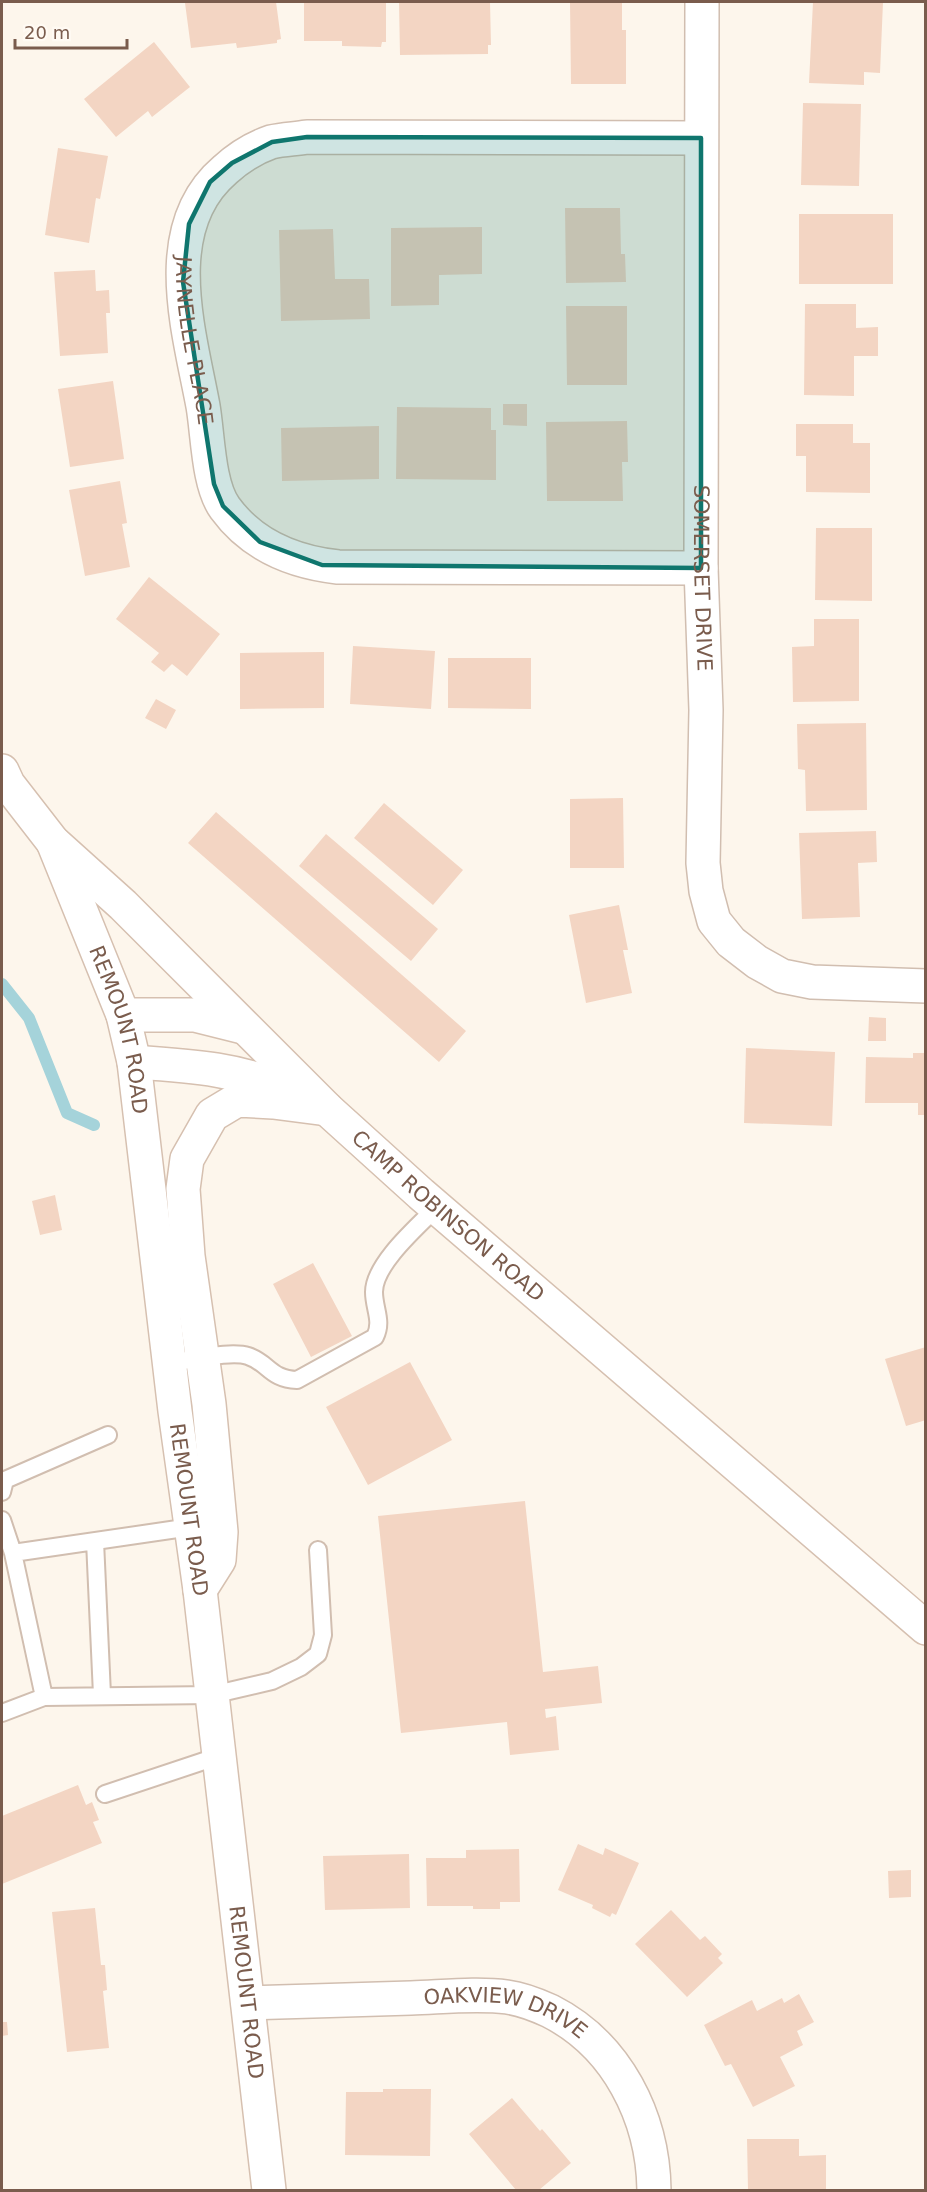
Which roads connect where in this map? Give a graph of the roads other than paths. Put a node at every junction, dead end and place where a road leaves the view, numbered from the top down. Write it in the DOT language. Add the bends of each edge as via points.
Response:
graph roads {
  1 [pos="702,2"];
  2 [pos="700,138"];
  3 [pos="701,568"];
  4 [pos="2,771"];
  5 [pos="52,842"];
  6 [pos="926,986"];
  7 [pos="123,1015"];
  8 [pos="244,1028"];
  9 [pos="134,1062"];
  10 [pos="327,1109"];
  11 [pos="436,1207"];
  12 [pos="203,1357"];
  13 [pos="170,1364"];
  14 [pos="108,1435"];
  15 [pos="2,1492"];
  16 [pos="2,1520"];
  17 [pos="191,1527"];
  18 [pos="95,1541"];
  19 [pos="318,1550"];
  20 [pos="13,1553"];
  21 [pos="200,1590"];
  22 [pos="926,1628"];
  23 [pos="102,1695"];
  24 [pos="212,1695"];
  25 [pos="44,1697"];
  26 [pos="2,1713"];
  27 [pos="219,1755"];
  28 [pos="105,1794"];
  29 [pos="248,2003"];
  30 [pos="268,2190"];
  31 [pos="654,2190"];
  1 -- 2 [label="street, SOMERSET DRIVE"];
  2 -- 3 [label="street, SOMERSET DRIVE"];
  2 -- 3 [label="street, JAYNELLE PLACE" via="308,137 272,142 249,151 210,182 189,224 183,282 214,484 223,506 260,542 292,558 338,567"];
  3 -- 6 [label="street, SOMERSET DRIVE" via="706,710 703,863 714,921 731,942 782,976 812,982"];
  4 -- 5 [label="street, CAMP ROBINSON ROAD"];
  5 -- 7 [label="street, REMOUNT ROAD"];
  5 -- 8 [label="street, CAMP ROBINSON ROAD" via="123,905"];
  7 -- 8 [label="street" via="195,1015"];
  7 -- 9 [label="street, REMOUNT ROAD"];
  8 -- 10 [label="street, CAMP ROBINSON ROAD"];
  9 -- 10 [label="street" via="225,1070 260,1079"];
  9 -- 13 [label="street, REMOUNT ROAD"];
  10 -- 11 [label="street, CAMP ROBINSON ROAD"];
  10 -- 12 [label="street" via="237,1100 212,1115 186,1159 183,1190 188,1256"];
  11 -- 12 [label="lane" via="379,1273 374,1291 380,1327 375,1337 297,1380 285,1380 251,1356"];
  11 -- 22 [label="street, CAMP ROBINSON ROAD"];
  12 -- 13 [label="lane"];
  12 -- 21 [label="street" via="221,1532 219,1560"];
  13 -- 17 [label="street, REMOUNT ROAD"];
  14 -- 15 [label="lane" via="5,1480"];
  16 -- 20 [label="lane"];
  17 -- 18 [label="lane"];
  17 -- 21 [label="street, REMOUNT ROAD"];
  18 -- 20 [label="lane"];
  18 -- 23 [label="lane"];
  19 -- 24 [label="lane" via="323,1635 318,1654 272,1681"];
  20 -- 25 [label="lane"];
  21 -- 24 [label="street, REMOUNT ROAD"];
  23 -- 24 [label="lane"];
  23 -- 25 [label="lane"];
  24 -- 27 [label="street, REMOUNT ROAD"];
  25 -- 26 [label="lane"];
  27 -- 28 [label="lane"];
  27 -- 29 [label="street, REMOUNT ROAD"];
  29 -- 30 [label="street, REMOUNT ROAD"];
  29 -- 31 [label="street, OAKVIEW DRIVE" via="508,1997 537,2005 569,2021 598,2045 616,2067 645,2127"];
}
